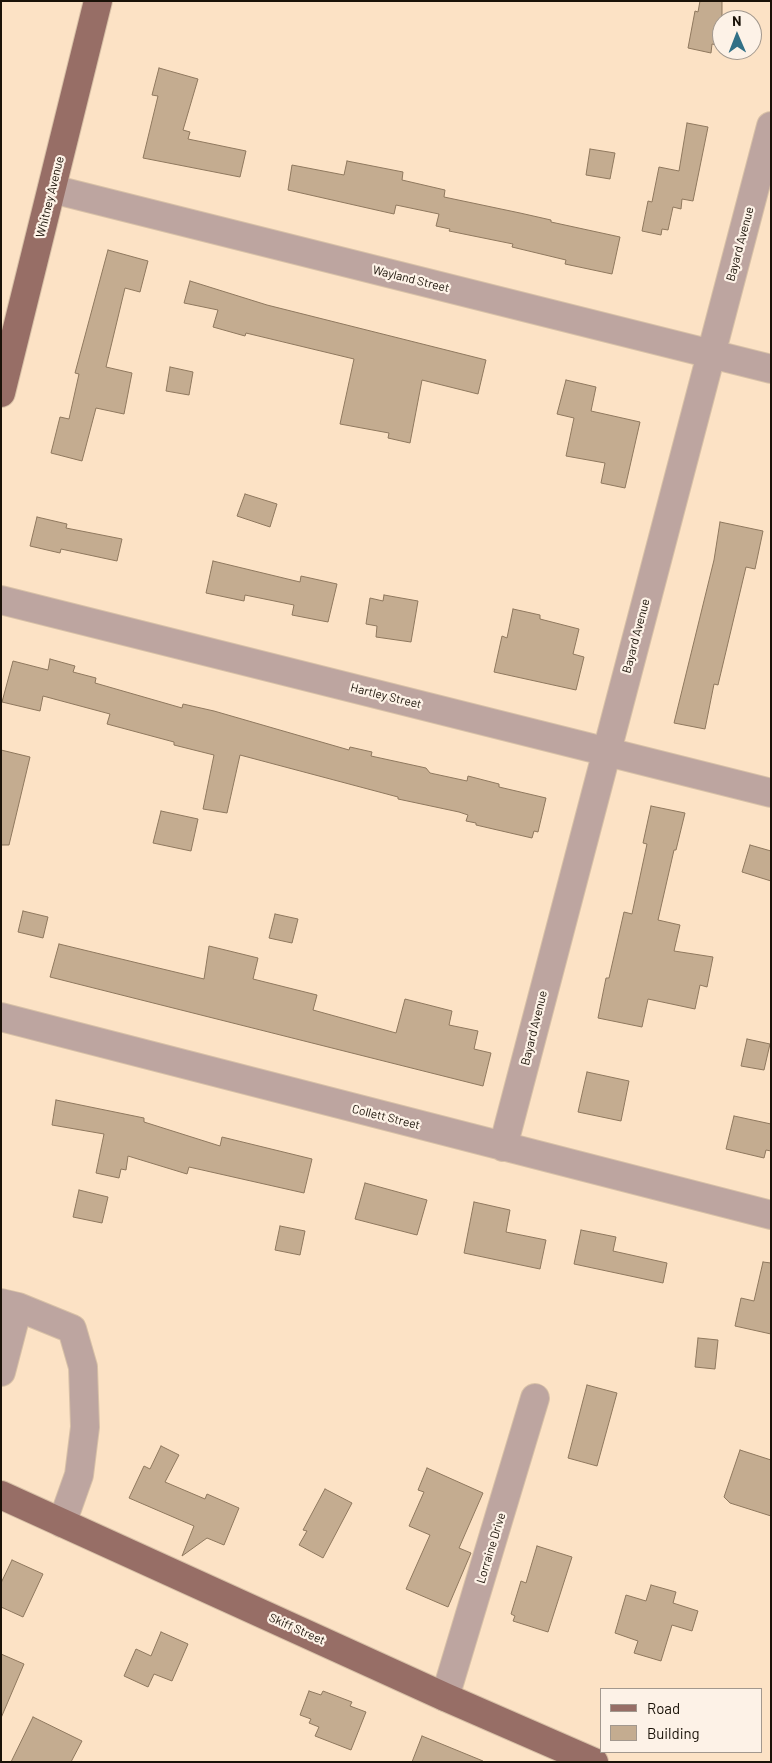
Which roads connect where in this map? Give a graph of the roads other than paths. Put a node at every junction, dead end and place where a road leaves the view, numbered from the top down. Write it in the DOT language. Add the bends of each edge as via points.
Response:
graph roads {
  1 [pos="98,1"];
  2 [pos="771,126"];
  3 [pos="52,189"];
  4 [pos="711,354"];
  5 [pos="771,369"];
  6 [pos="1,393"];
  7 [pos="1,600"];
  8 [pos="605,750"];
  9 [pos="771,793"];
  10 [pos="1,1017"];
  11 [pos="503,1147"];
  12 [pos="771,1215"];
  13 [pos="10,1305"];
  14 [pos="1,1372"];
  15 [pos="535,1398"];
  16 [pos="1,1495"];
  17 [pos="62,1522"];
  18 [pos="445,1697"];
  19 [pos="594,1762"];
  1 -- 3 [label="main road, Whitney Avenue"];
  2 -- 4 [label="street, Bayard Avenue"];
  3 -- 4 [label="street, Wayland Street"];
  3 -- 6 [label="main road, Whitney Avenue"];
  4 -- 5 [label="street, Wayland Street"];
  4 -- 8 [label="street, Bayard Avenue"];
  7 -- 8 [label="street, Hartley Street"];
  8 -- 9 [label="street, Hartley Street"];
  8 -- 11 [label="street, Bayard Avenue"];
  10 -- 11 [label="street, Collett Street"];
  11 -- 12 [label="street, Collett Street"];
  13 -- 14 [label="street"];
  13 -- 17 [label="street" via="72,1329 83,1367 85,1427 79,1475"];
  15 -- 18 [label="street, Lorraine Drive"];
  16 -- 17 [label="main road, Skiff Street"];
  17 -- 18 [label="main road, Skiff Street"];
  18 -- 19 [label="main road, Skiff Street"];
}
